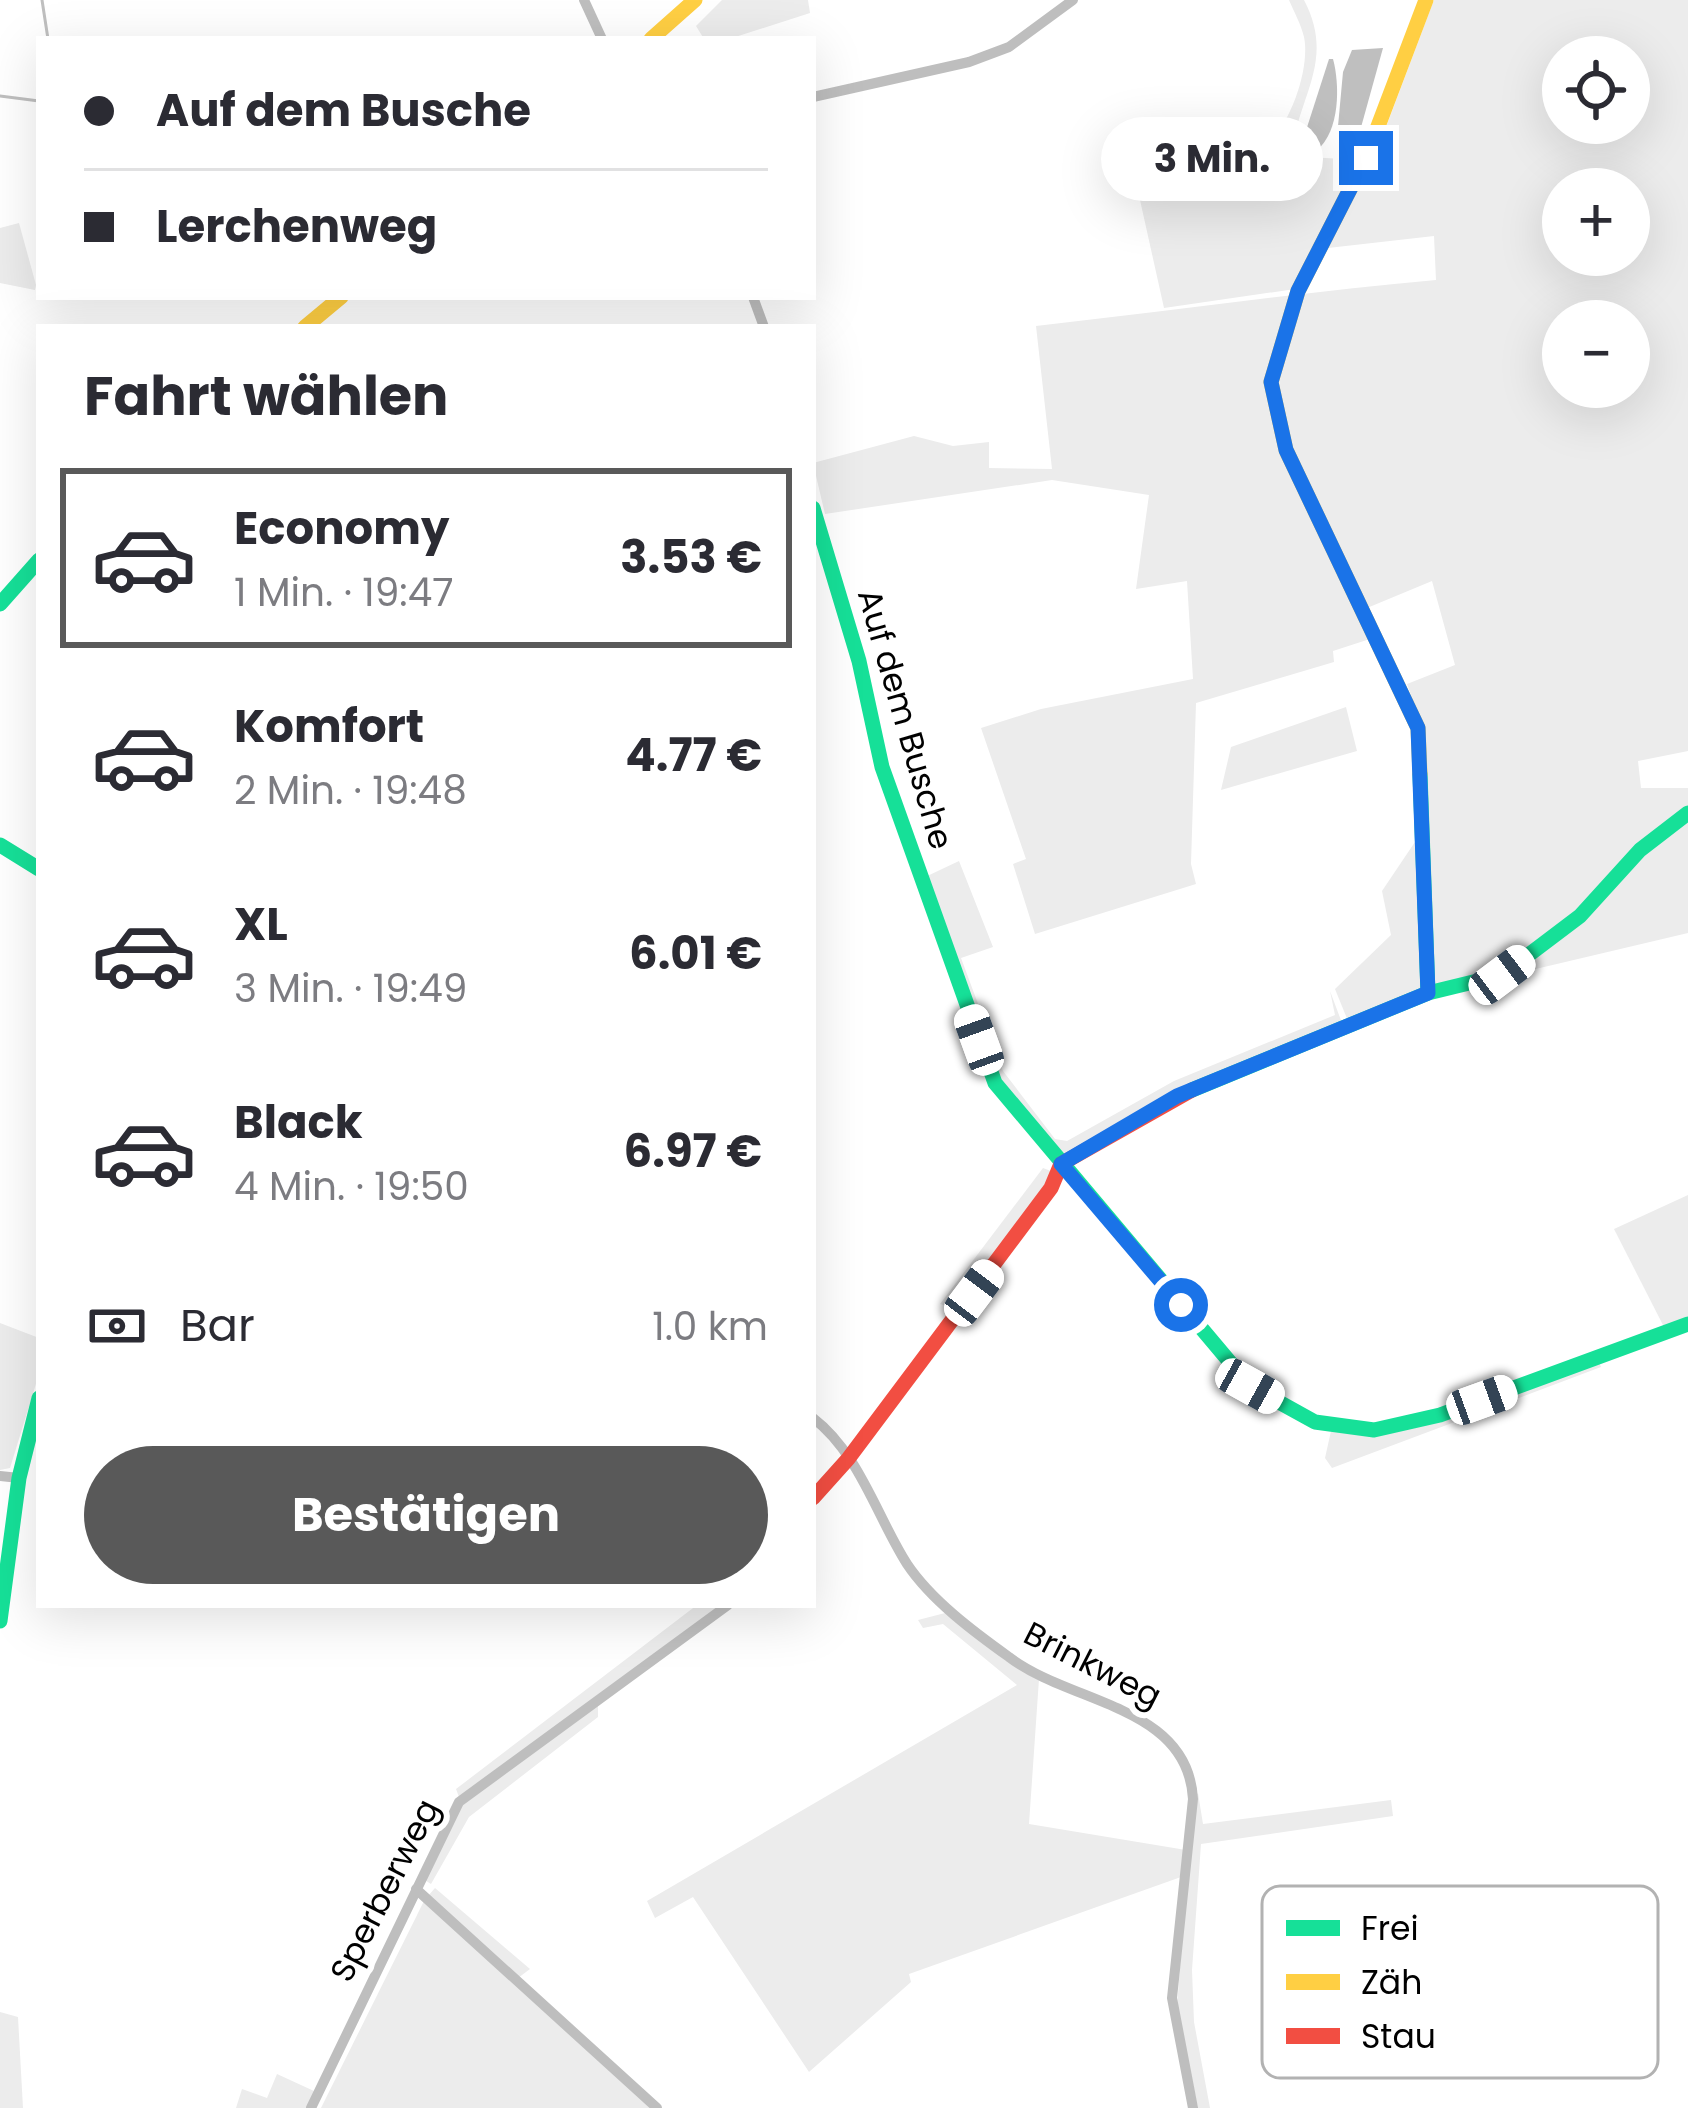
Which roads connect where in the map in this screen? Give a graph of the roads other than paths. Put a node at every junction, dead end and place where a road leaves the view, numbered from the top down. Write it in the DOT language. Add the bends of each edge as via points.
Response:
graph roads {
  1 [pos="584,0"];
  2 [pos="695,0"];
  3 [pos="1073,0"];
  4 [pos="1426,0"];
  5 [pos="601,36"];
  6 [pos="654,36"];
  7 [pos="816,96"];
  8 [pos="337,300"];
  9 [pos="308,324"];
  10 [pos="816,518"];
  11 [pos="36,563"];
  12 [pos="0,604"];
  13 [pos="1688,813"];
  14 [pos="0,845"];
  15 [pos="36,867"];
  16 [pos="1428,993"];
  17 [pos="1061,1164"];
  18 [pos="1074,1180"];
  19 [pos="1051,1188"];
  20 [pos="1688,1324"];
  21 [pos="36,1411"];
  22 [pos="816,1422"];
  23 [pos="848,1459"];
  24 [pos="0,1476"];
  25 [pos="19,1478"];
  26 [pos="816,1495"];
  27 [pos="724,1608"];
  28 [pos="0,1621"];
  29 [pos="416,1889"];
  30 [pos="311,2108"];
  31 [pos="657,2108"];
  32 [pos="1193,2108"];
  1 -- 5 [label="street"];
  2 -- 6 [label="street"];
  3 -- 7 [label="street" via="1009,47 969,62"];
  4 -- 16 [label="street" via="1366,158 1298,291 1271,382 1286,450 1418,728"];
  8 -- 9 [label="street"];
  10 -- 17 [label="street, Auf dem Busche" via="882,767 995,1083"];
  11 -- 12 [label="street"];
  13 -- 16 [label="street" via="1640,850 1580,916 1502,975"];
  14 -- 15 [label="street"];
  16 -- 17 [label="street" via="1177,1096"];
  17 -- 18 [label="street, Auf dem Busche"];
  17 -- 19 [label="street"];
  18 -- 19 [label="street"];
  18 -- 20 [label="street, Auf dem Busche" via="1250,1386 1315,1422 1375,1430 1440,1415"];
  19 -- 23 [label="street"];
  21 -- 25 [label="street"];
  22 -- 23 [label="street, Brinkweg"];
  23 -- 26 [label="street"];
  23 -- 32 [label="street, Brinkweg" via="910,1569 950,1609 1021,1666 1154,1726 1183,1755 1193,1799 1172,1998"];
  24 -- 25 [label="street"];
  25 -- 28 [label="street"];
  27 -- 29 [label="street, Sperberweg" via="459,1802"];
  29 -- 30 [label="street, Sperberweg"];
  29 -- 31 [label="street"];
}
